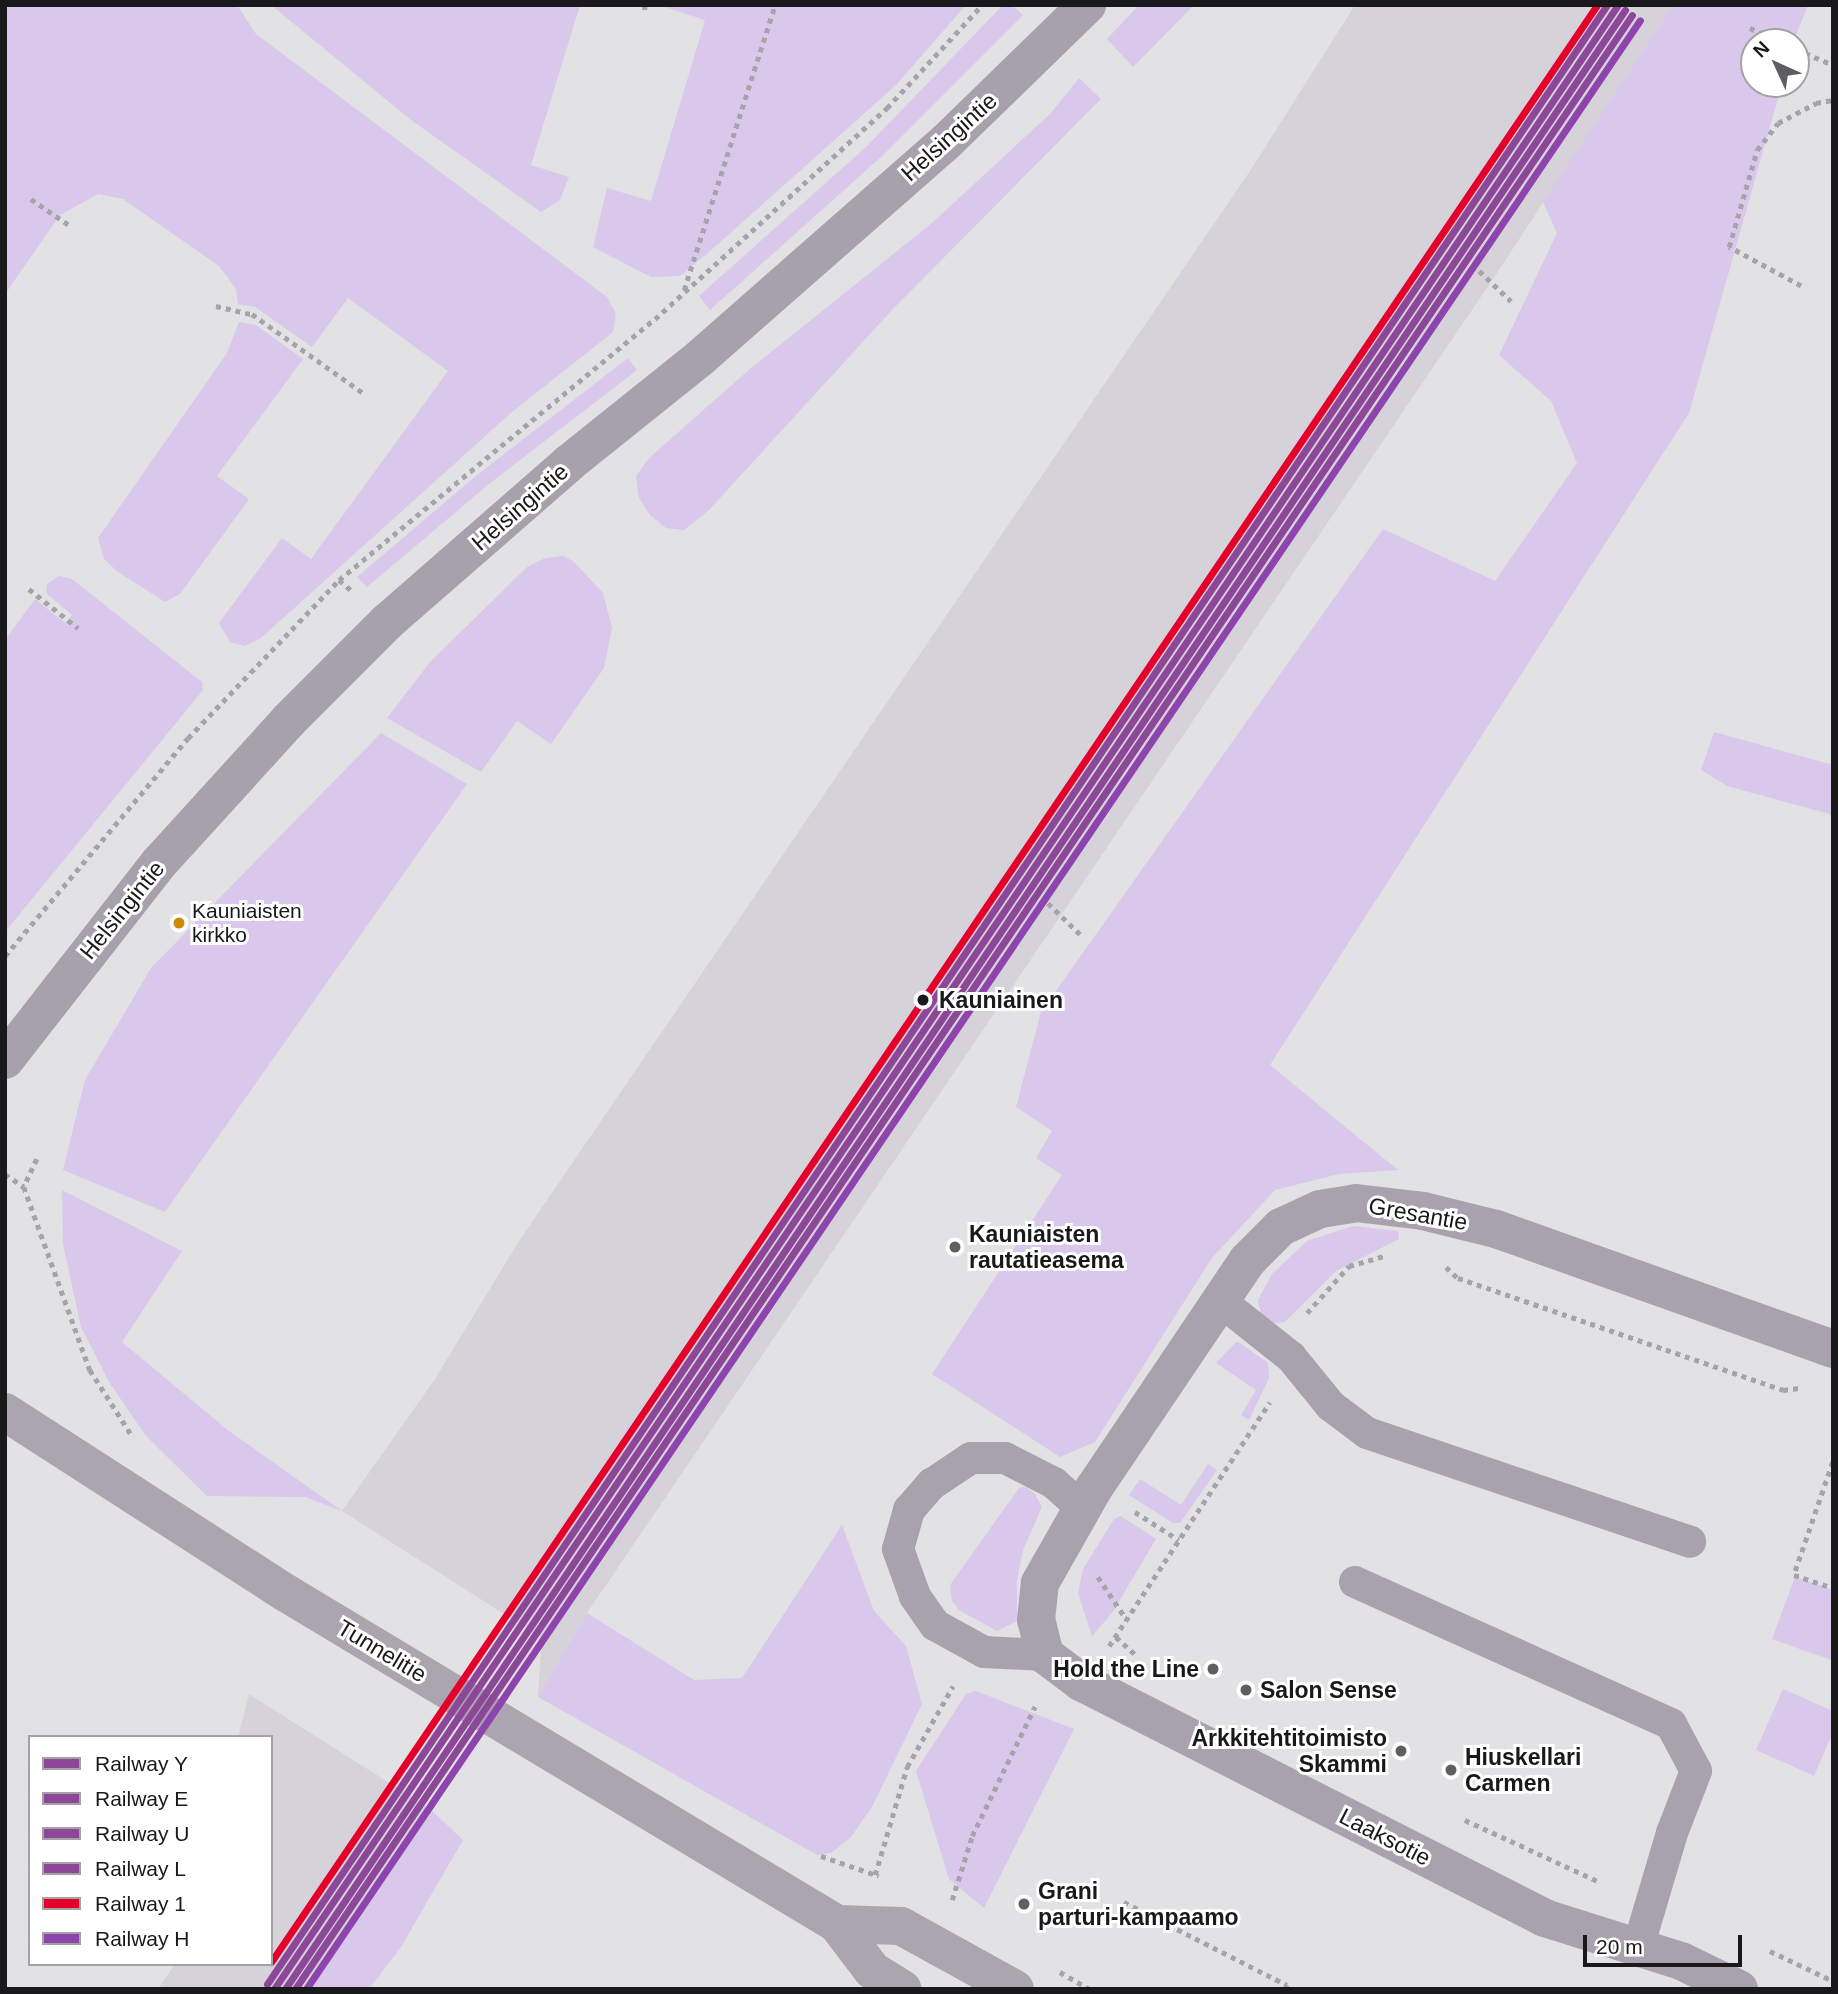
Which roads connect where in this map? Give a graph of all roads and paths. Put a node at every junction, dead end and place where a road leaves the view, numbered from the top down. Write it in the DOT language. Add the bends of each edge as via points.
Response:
graph roads {
  1 [pos="775,5"];
  2 [pos="982,5"];
  3 [pos="1087,5"];
  4 [pos="1810,55"];
  5 [pos="1833,65"];
  6 [pos="1833,100"];
  7 [pos="31,200"];
  8 [pos="72,227"];
  9 [pos="1472,264"];
  10 [pos="1801,286"];
  11 [pos="684,291"];
  12 [pos="1511,301"];
  13 [pos="216,306"];
  14 [pos="363,393"];
  15 [pos="29,589"];
  16 [pos="78,628"];
  17 [pos="1048,903"];
  18 [pos="1080,934"];
  19 [pos="5,956"];
  20 [pos="5,1060"];
  21 [pos="37,1159"];
  22 [pos="5,1174"];
  23 [pos="24,1187"];
  24 [pos="1219,1300"];
  25 [pos="1833,1349"];
  26 [pos="90,1370"];
  27 [pos="5,1412"];
  28 [pos="1833,1462"];
  29 [pos="1088,1498"];
  30 [pos="1690,1542"];
  31 [pos="1355,1582"];
  32 [pos="1833,1588"];
  33 [pos="1116,1637"];
  34 [pos="1045,1655"];
  35 [pos="1147,1664"];
  36 [pos="956,1680"];
  37 [pos="1037,1703"];
  38 [pos="1452,1814"];
  39 [pos="875,1875"];
  40 [pos="1651,1901"];
  41 [pos="1124,1902"];
  42 [pos="950,1908"];
  43 [pos="837,1924"];
  44 [pos="1761,1947"];
  45 [pos="1638,1948"];
  46 [pos="1833,1981"];
  47 [pos="903,1989"];
  48 [pos="1015,1989"];
  49 [pos="1286,1989"];
  50 [pos="1739,1989"];
  1 -- 11 [label="path"];
  2 -- 11 [label="path" via="887,108"];
  3 -- 20 [label="main road, Helsingintie" via="946,142 700,358 569,463 387,622 288,721 159,863"];
  4 -- 5 [label="path"];
  6 -- 10 [label="path" via="1816,103 1778,123 1757,150 1729,247"];
  7 -- 8 [label="path"];
  9 -- 12 [label="path"];
  11 -- 19 [label="path" via="339,580 188,738"];
  13 -- 14 [label="path" via="252,314"];
  15 -- 16 [label="path"];
  17 -- 18 [label="path"];
  21 -- 23 [label="path"];
  22 -- 23 [label="path"];
  23 -- 26 [label="path"];
  24 -- 25 [label="street, Gresantie" via="1247,1261 1281,1227 1320,1209 1356,1203 1423,1211 1496,1229"];
  24 -- 29 [label="street, Gresantie"];
  24 -- 30 [label="lane" via="1291,1357 1331,1406 1367,1433"];
  27 -- 43 [label="main road, Tunnelitie" via="286,1593"];
  28 -- 32 [label="path" via="1794,1575"];
  29 -- 34 [label="street, Gresantie" via="1040,1583 1036,1620"];
  29 -- 34 [label="lane" via="1005,1458 971,1458 932,1483 909,1510 898,1549 915,1596 935,1625 984,1652"];
  31 -- 40 [label="lane" via="1671,1724 1696,1771"];
  33 -- 35 [label="path"];
  34 -- 45 [label="street, Laaksotie" via="1081,1682 1545,1918"];
  36 -- 39 [label="path" via="907,1767"];
  37 -- 42 [label="path" via="972,1836"];
  38 -- 40 [label="path" via="1575,1873"];
  40 -- 45 [label="lane"];
  41 -- 49 [label="path" via="1287,1985"];
  43 -- 47 [label="main road, Tunnelitie" via="872,1970"];
  43 -- 48 [label="main road, Tunnelitie" via="901,1926"];
  44 -- 46 [label="path"];
  45 -- 50 [label="street, Laaksotie" via="1681,1961"];
}
